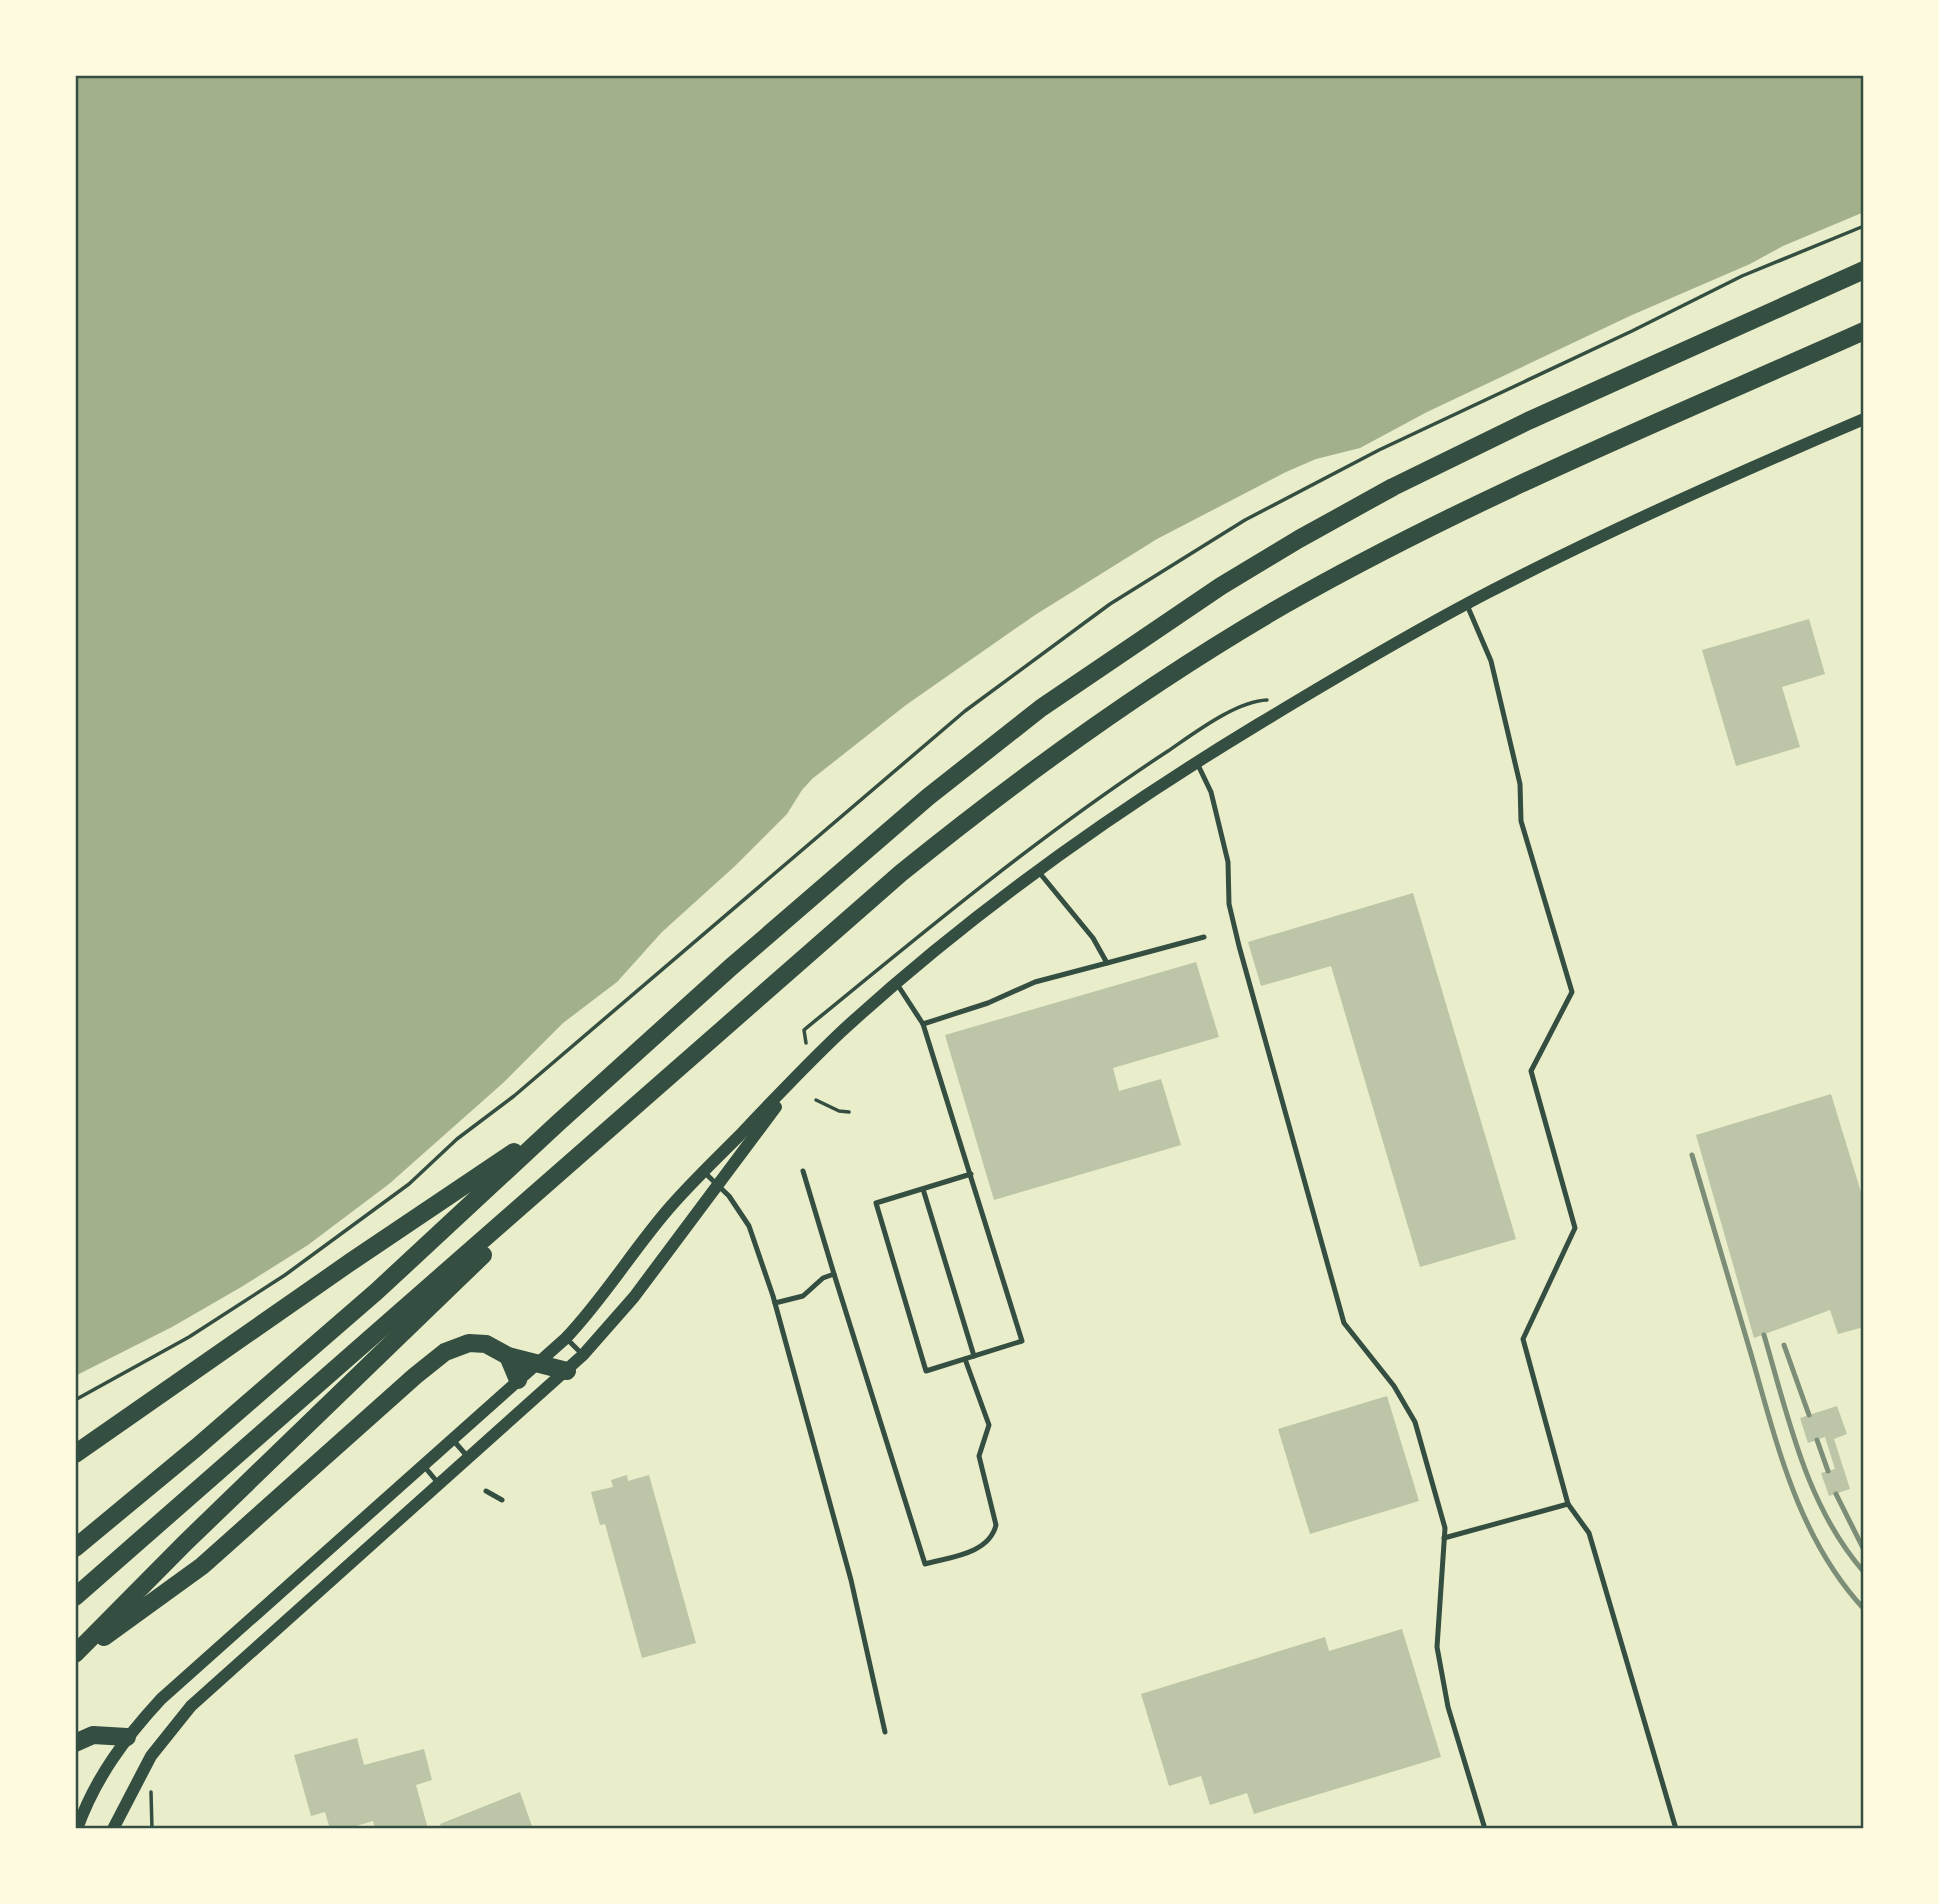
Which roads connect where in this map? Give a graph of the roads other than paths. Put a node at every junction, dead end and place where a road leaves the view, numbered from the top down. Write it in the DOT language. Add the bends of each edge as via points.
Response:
graph roads {
  1 [pos="1864,270"];
  2 [pos="1864,331"];
  3 [pos="1864,419"];
  4 [pos="1467,604"];
  5 [pos="1197,762"];
  6 [pos="1038,871"];
  7 [pos="1204,937"];
  8 [pos="1107,963"];
  9 [pos="896,983"];
  10 [pos="923,1024"];
  11 [pos="810,1062"];
  12 [pos="639,1104"];
  13 [pos="558,1123"];
  14 [pos="803,1171"];
  15 [pos="704,1172"];
  16 [pos="971,1174"];
  17 [pos="718,1184"];
  18 [pos="923,1189"];
  19 [pos="834,1274"];
  20 [pos="775,1303"];
  21 [pos="565,1339"];
  22 [pos="583,1355"];
  23 [pos="508,1356"];
  24 [pos="974,1356"];
  25 [pos="965,1359"];
  26 [pos="538,1364"];
  27 [pos="566,1371"];
  28 [pos="518,1380"];
  29 [pos="453,1439"];
  30 [pos="75,1454"];
  31 [pos="469,1459"];
  32 [pos="423,1465"];
  33 [pos="439,1486"];
  34 [pos="486,1491"];
  35 [pos="502,1500"];
  36 [pos="1568,1504"];
  37 [pos="1444,1538"];
  38 [pos="75,1548"];
  39 [pos="75,1597"];
  40 [pos="75,1655"];
  41 [pos="885,1732"];
  42 [pos="127,1737"];
  43 [pos="75,1743"];
  44 [pos="77,1829"];
  45 [pos="113,1829"];
  46 [pos="1485,1829"];
  47 [pos="1676,1829"];
  1 -- 13 [label="highway" via="1439,464 1299,539 1180,612 1033,713 928,797"];
  2 -- 12 [label="highway" via="1444,521 1296,599 1190,662 1102,720 947,836"];
  3 -- 4 [label="street" via="1648,513"];
  4 -- 5 [label="street"];
  4 -- 36 [label="lane" via="1491,661 1520,784 1521,821 1572,992 1531,1071 1575,1228 1523,1339"];
  5 -- 6 [label="street"];
  5 -- 37 [label="lane" via="1210,792 1228,862 1229,904 1239,946 1344,1323 1394,1386 1415,1422"];
  6 -- 8 [label="lane" via="1093,938"];
  6 -- 9 [label="street"];
  7 -- 8 [label="lane"];
  8 -- 10 [label="lane" via="1035,982"];
  9 -- 10 [label="lane"];
  9 -- 11 [label="street"];
  10 -- 16 [label="lane"];
  11 -- 15 [label="street"];
  11 -- 17 [label="street"];
  12 -- 39 [label="highway"];
  12 -- 40 [label="highway"];
  13 -- 30 [label="highway"];
  13 -- 38 [label="highway" via="377,1291"];
  14 -- 19 [label="lane"];
  15 -- 17 [label="lane"];
  15 -- 21 [label="street" via="669,1208"];
  16 -- 18 [label="lane"];
  16 -- 24 [label="lane" via="1023,1340"];
  17 -- 20 [label="lane" via="749,1226"];
  17 -- 22 [label="street" via="634,1297"];
  18 -- 24 [label="lane"];
  18 -- 25 [label="lane" via="876,1203 926,1371"];
  19 -- 20 [label="lane" via="803,1296"];
  19 -- 25 [label="lane" via="925,1564 981,1546 994,1534 996,1525 979,1456 989,1426"];
  20 -- 41 [label="lane" via="851,1580"];
  21 -- 22 [label="lane"];
  21 -- 26 [label="street"];
  22 -- 27 [label="street"];
  23 -- 26 [label="highway"];
  23 -- 28 [label="highway"];
  23 -- 40 [label="highway" via="477,1343 445,1352 202,1566"];
  24 -- 25 [label="lane"];
  26 -- 27 [label="highway"];
  26 -- 28 [label="street"];
  27 -- 31 [label="street"];
  28 -- 29 [label="street"];
  29 -- 31 [label="lane"];
  29 -- 32 [label="street"];
  31 -- 33 [label="street"];
  32 -- 33 [label="lane"];
  32 -- 42 [label="street" via="179,1682"];
  33 -- 45 [label="street" via="180,1718 141,1772"];
  34 -- 35 [label="lane"];
  36 -- 37 [label="lane"];
  36 -- 47 [label="lane" via="1589,1533"];
  37 -- 46 [label="lane" via="1437,1647 1448,1707"];
  42 -- 43 [label="highway" via="93,1735"];
  42 -- 44 [label="street" via="104,1771"];
}
